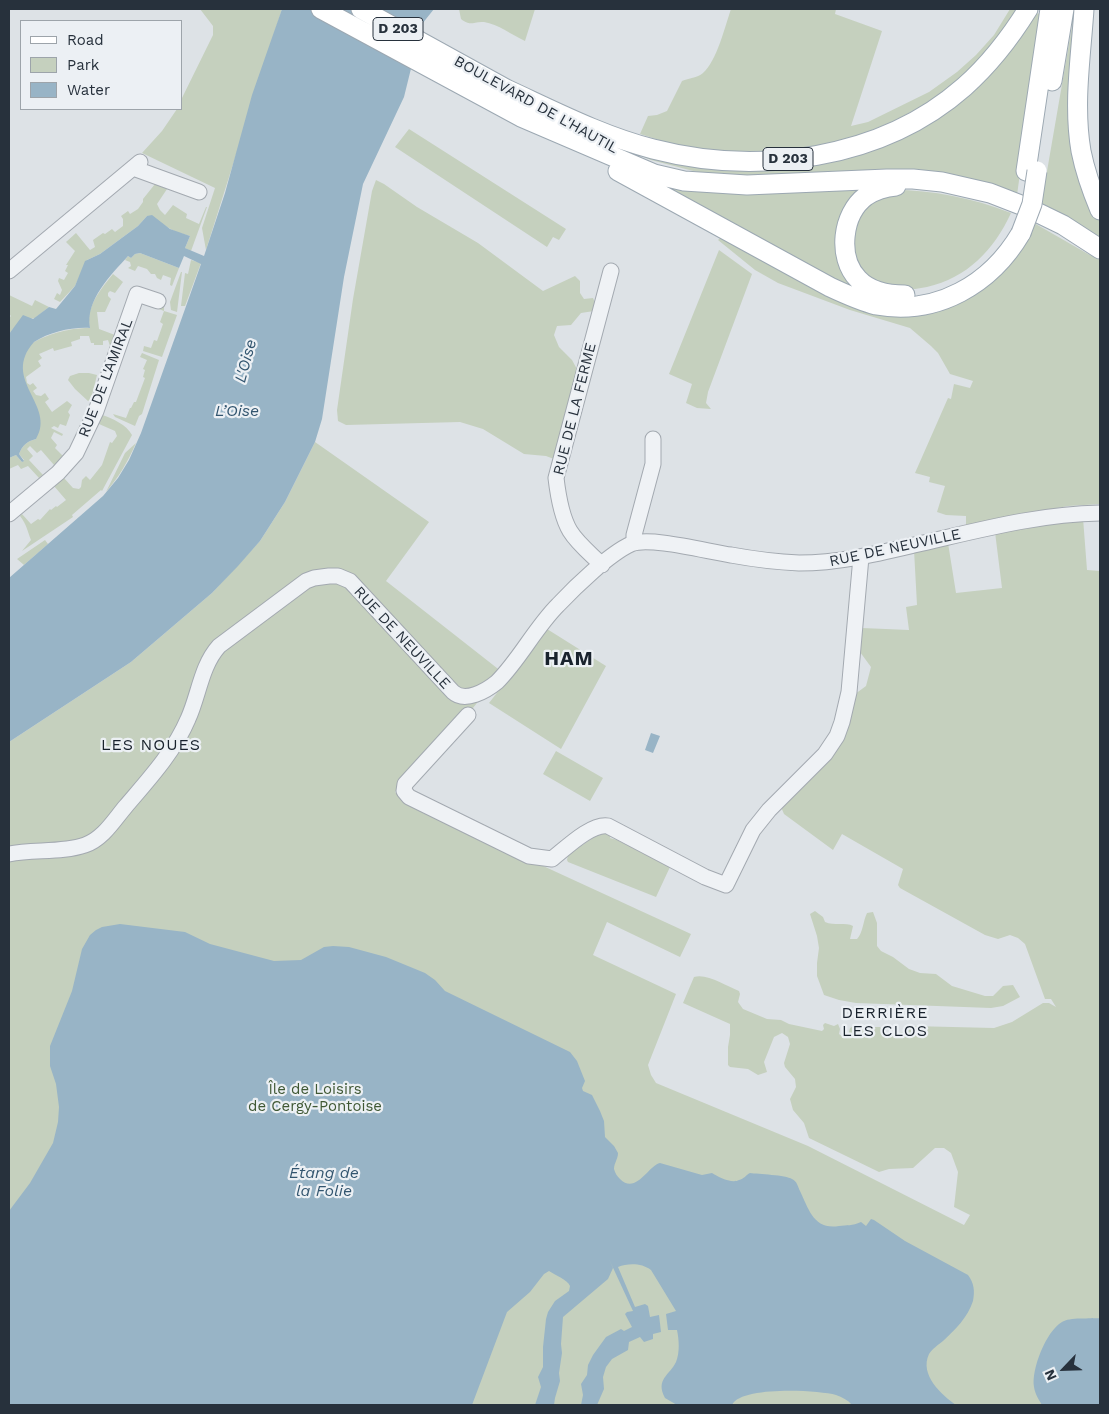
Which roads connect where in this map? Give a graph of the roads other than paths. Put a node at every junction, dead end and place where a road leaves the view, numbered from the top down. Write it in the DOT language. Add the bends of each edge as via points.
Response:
graph roads {
  1 [pos="321,9"];
  2 [pos="361,9"];
  3 [pos="1028,9"];
  4 [pos="1050,9"];
  5 [pos="1064,9"];
  6 [pos="1084,9"];
  7 [pos="444,65"];
  8 [pos="506,89"];
  9 [pos="521,117"];
  10 [pos="1032,171"];
  11 [pos="942,182"];
  12 [pos="719,184"];
  13 [pos="199,192"];
  14 [pos="1100,210"];
  15 [pos="1016,230"];
  16 [pos="1100,249"];
  17 [pos="9,271"];
  18 [pos="610,271"];
  19 [pos="158,301"];
  20 [pos="653,439"];
  21 [pos="1100,512"];
  22 [pos="9,514"];
  23 [pos="634,543"];
  24 [pos="861,557"];
  25 [pos="602,565"];
  26 [pos="496,682"];
  27 [pos="465,697"];
  28 [pos="468,714"];
  29 [pos="9,854"];
  1 -- 7 [label="main road, BOULEVARD DE L'HAUTIL"];
  2 -- 7 [label="main road, BOULEVARD DE L'HAUTIL / D 203"];
  3 -- 8 [label="main road, D 203" via="991,61 963,88 934,109 898,130 862,144 799,158 756,162 719,160 654,150 604,133"];
  4 -- 10 [label="main road"];
  5 -- 10 [label="main road, D 203"];
  6 -- 14 [label="main road" via="1078,120 1083,160"];
  7 -- 8 [label="main road, BOULEVARD DE L'HAUTIL / D 203"];
  7 -- 9 [label="main road, BOULEVARD DE L'HAUTIL / D 203"];
  8 -- 12 [label="main road, BOULEVARD DE L'HAUTIL" via="619,150 651,164"];
  9 -- 12 [label="main road, BOULEVARD DE L'HAUTIL" via="643,170 684,181"];
  9 -- 15 [label="main road, D 203" via="830,287 874,304 913,306 956,294 998,264 1010,250"];
  10 -- 15 [label="main road, D 203, bridge" via="1032,204"];
  11 -- 12 [label="main road, BOULEVARD DE L'HAUTIL" via="900,178 764,186"];
  11 -- 15 [label="main road, D 203" via="880,189 858,204 848,223 844,243 854,274 863,283 883,293 900,295 942,288 985,262"];
  11 -- 16 [label="main road, BOULEVARD DE L'HAUTIL" via="990,193 1026,207 1063,225"];
  13 -- 17 [label="street" via="136,165"];
  18 -- 25 [label="street, RUE DE LA FERME" via="556,478 570,531"];
  19 -- 22 [label="street, RUE DE L'AMIRAL" via="136,294 99,402 76,453 58,473"];
  20 -- 23 [label="street" via="653,464"];
  21 -- 24 [label="street, RUE DE NEUVILLE" via="1018,521"];
  23 -- 24 [label="street, RUE DE NEUVILLE" via="677,545 780,562 820,563"];
  23 -- 25 [label="street, RUE DE NEUVILLE"];
  24 -- 28 [label="street" via="851,672 837,736 754,830 726,885 605,826 594,828 552,859 530,856 409,797 404,789 406,782"];
  25 -- 26 [label="street, RUE DE NEUVILLE" via="557,605"];
  26 -- 27 [label="street, RUE DE NEUVILLE"];
  26 -- 28 [label="street"];
  27 -- 28 [label="street"];
  27 -- 29 [label="street, RUE DE NEUVILLE" via="453,692 350,581 335,576 314,578 212,653 177,742 97,839 80,846"];
}
